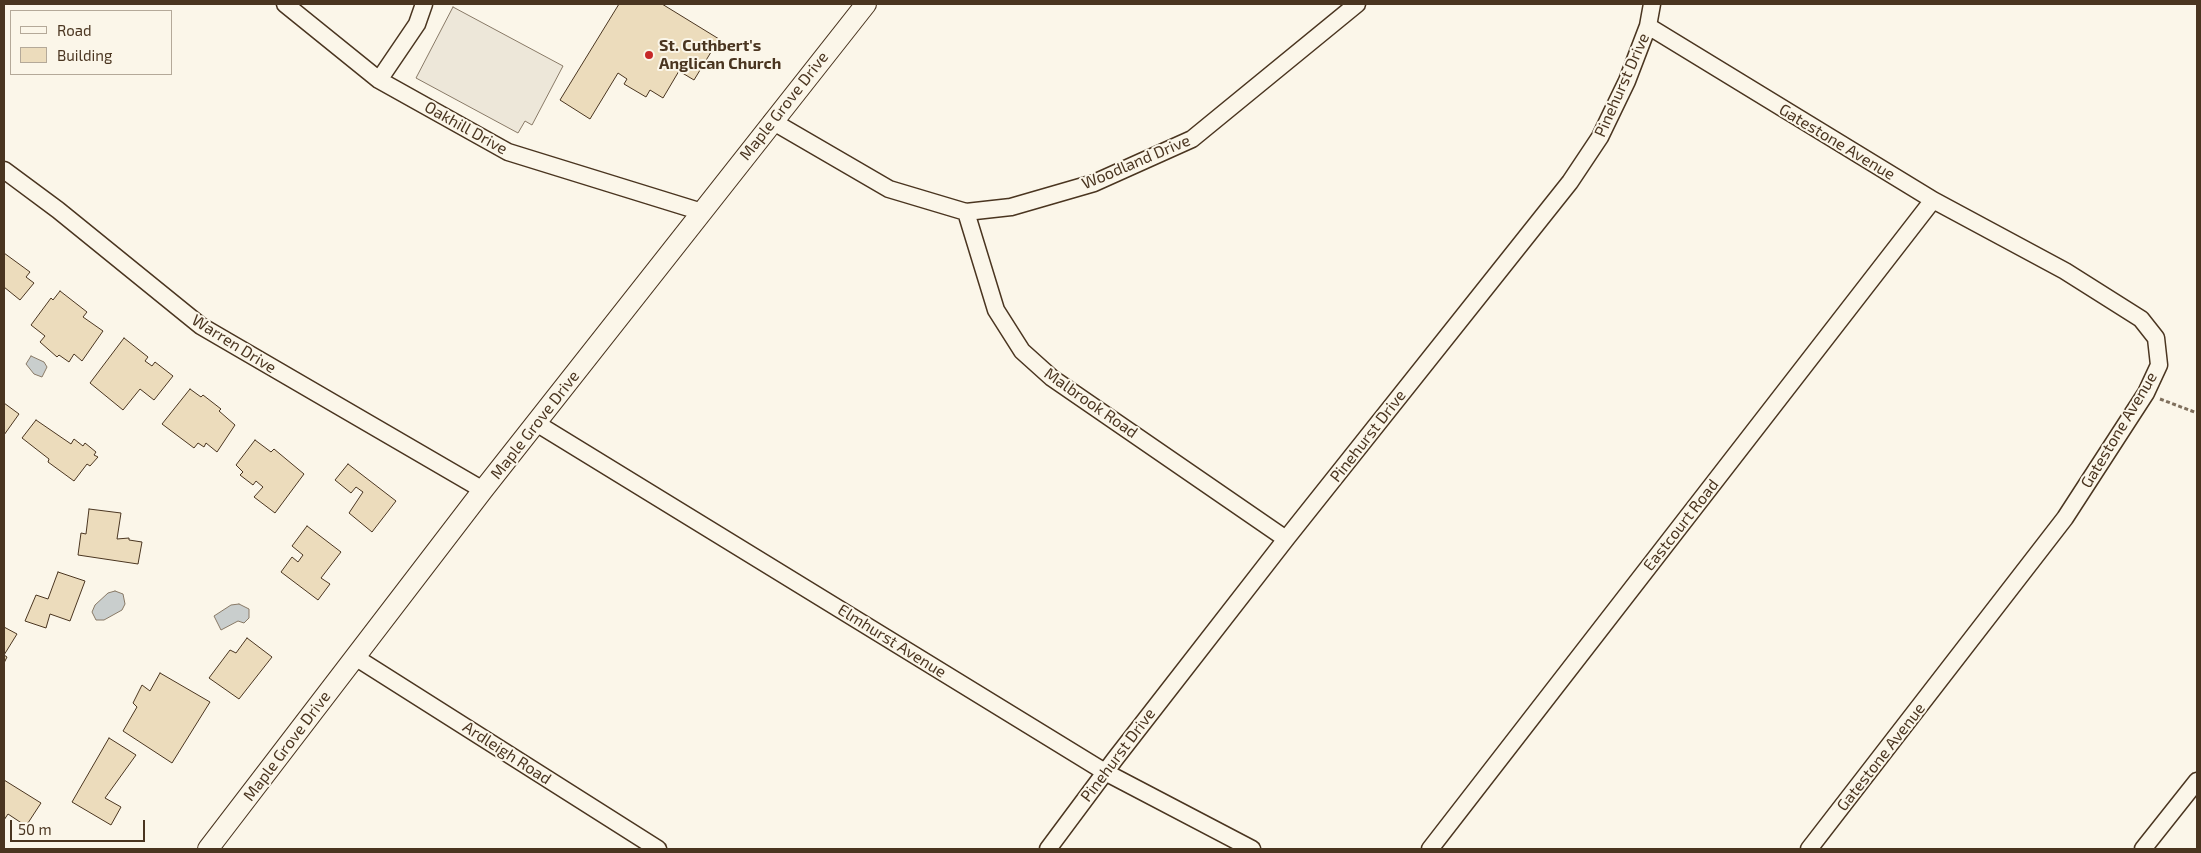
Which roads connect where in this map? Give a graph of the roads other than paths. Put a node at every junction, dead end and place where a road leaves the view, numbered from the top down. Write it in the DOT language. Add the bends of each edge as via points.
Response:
graph roads {
  1 [pos="284,4"];
  2 [pos="424,4"];
  3 [pos="866,4"];
  4 [pos="1357,4"];
  5 [pos="1652,4"];
  6 [pos="1648,26"];
  7 [pos="379,80"];
  8 [pos="772,121"];
  9 [pos="4,170"];
  10 [pos="1933,200"];
  11 [pos="702,212"];
  12 [pos="966,212"];
  13 [pos="536,423"];
  14 [pos="483,490"];
  15 [pos="1286,539"];
  16 [pos="356,657"];
  17 [pos="1105,772"];
  18 [pos="2197,781"];
  19 [pos="208,849"];
  20 [pos="658,849"];
  21 [pos="1048,849"];
  22 [pos="1252,849"];
  23 [pos="1430,849"];
  24 [pos="1809,849"];
  25 [pos="2143,849"];
  1 -- 7 [label="street, Oakhill Drive"];
  2 -- 7 [label="street" via="417,24"];
  3 -- 8 [label="street, Maple Grove Drive"];
  4 -- 12 [label="street, Woodland Drive" via="1192,139 1094,183 1011,207"];
  5 -- 6 [label="street, Pinehurst Drive"];
  6 -- 10 [label="street, Gatestone Avenue"];
  6 -- 15 [label="street, Pinehurst Drive" via="1627,81 1600,137 1570,182"];
  7 -- 11 [label="street, Oakhill Drive" via="508,152"];
  8 -- 11 [label="street, Maple Grove Drive"];
  8 -- 12 [label="street, Woodland Drive" via="888,189"];
  9 -- 14 [label="street, Warren Drive" via="201,326"];
  10 -- 23 [label="street, Eastcourt Road"];
  10 -- 24 [label="street, Gatestone Avenue" via="2065,271 2142,319 2156,338 2159,365 2146,394 2066,518"];
  11 -- 13 [label="street, Maple Grove Drive"];
  12 -- 15 [label="street, Malbrook Road" via="996,310 1022,351 1052,378"];
  13 -- 14 [label="street, Maple Grove Drive"];
  13 -- 17 [label="street, Elmhurst Avenue"];
  14 -- 16 [label="street, Maple Grove Drive"];
  15 -- 17 [label="street, Pinehurst Drive"];
  16 -- 19 [label="street, Maple Grove Drive"];
  16 -- 20 [label="street, Ardleigh Road"];
  17 -- 21 [label="street, Pinehurst Drive"];
  17 -- 22 [label="street, Elmhurst Avenue"];
  18 -- 25 [label="street"];
}
